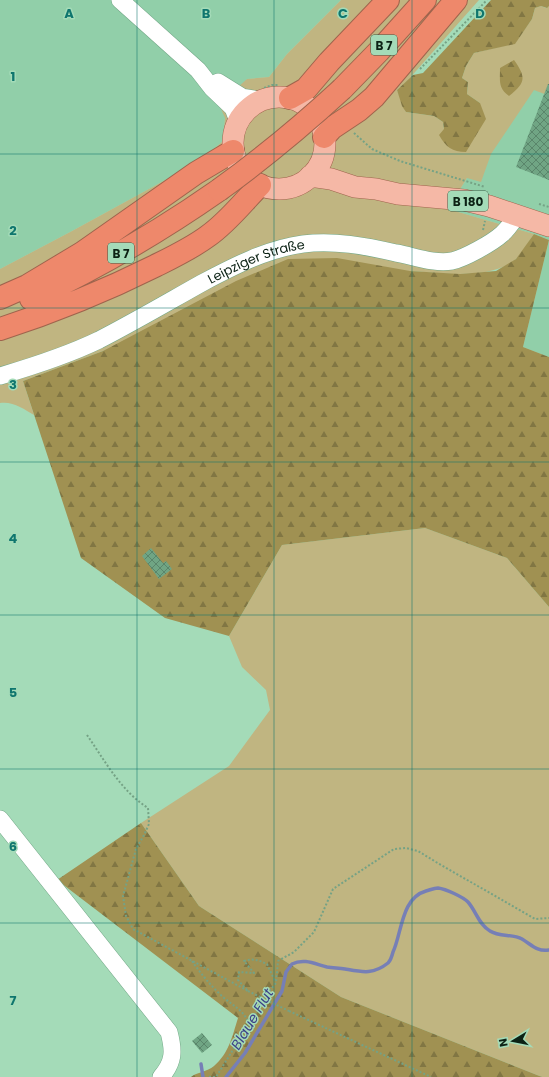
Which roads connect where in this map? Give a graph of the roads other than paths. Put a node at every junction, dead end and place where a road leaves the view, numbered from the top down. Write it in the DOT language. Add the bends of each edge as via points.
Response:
graph roads {
  1 [pos="120,0"];
  2 [pos="388,0"];
  3 [pos="425,0"];
  4 [pos="456,0"];
  5 [pos="198,70"];
  6 [pos="285,92"];
  7 [pos="258,95"];
  8 [pos="238,121"];
  9 [pos="324,145"];
  10 [pos="233,151"];
  11 [pos="310,176"];
  12 [pos="260,185"];
  13 [pos="376,189"];
  14 [pos="518,216"];
  15 [pos="549,226"];
  16 [pos="4,307"];
  17 [pos="0,330"];
  18 [pos="0,376"];
  19 [pos="0,819"];
  20 [pos="161,1077"];
  1 -- 5 [label="street"];
  2 -- 6 [label="highway" via="306,89"];
  3 -- 16 [label="highway, B 7, bridge" via="342,89 252,166 171,223 124,251 78,276"];
  4 -- 9 [label="highway" via="374,97 332,128"];
  5 -- 7 [label="street" via="242,97"];
  5 -- 8 [label="street" via="233,108"];
  6 -- 7 [label="main road, B 180" via="275,96"];
  6 -- 9 [label="main road, B 180" via="310,108 319,121"];
  7 -- 8 [label="main road, B 180"];
  8 -- 10 [label="main road, B 180" via="233,136"];
  9 -- 11 [label="main road" via="318,166"];
  9 -- 13 [label="main road, B 180" via="340,169"];
  10 -- 12 [label="main road" via="246,175"];
  10 -- 16 [label="highway" via="196,173 82,253 33,282"];
  11 -- 12 [label="main road" via="292,187"];
  11 -- 13 [label="main road, B 180" via="331,179 355,187"];
  12 -- 17 [label="highway" via="208,236 171,257 135,276"];
  13 -- 14 [label="main road, B 180" via="398,194 464,200"];
  14 -- 15 [label="main road, B 180"];
  14 -- 18 [label="street, Leipziger Straße" via="502,234 465,257 452,261 438,262 348,244 321,242 255,256 98,340 34,366"];
  19 -- 20 [label="street" via="169,1032 172,1043 170,1064"];
}
